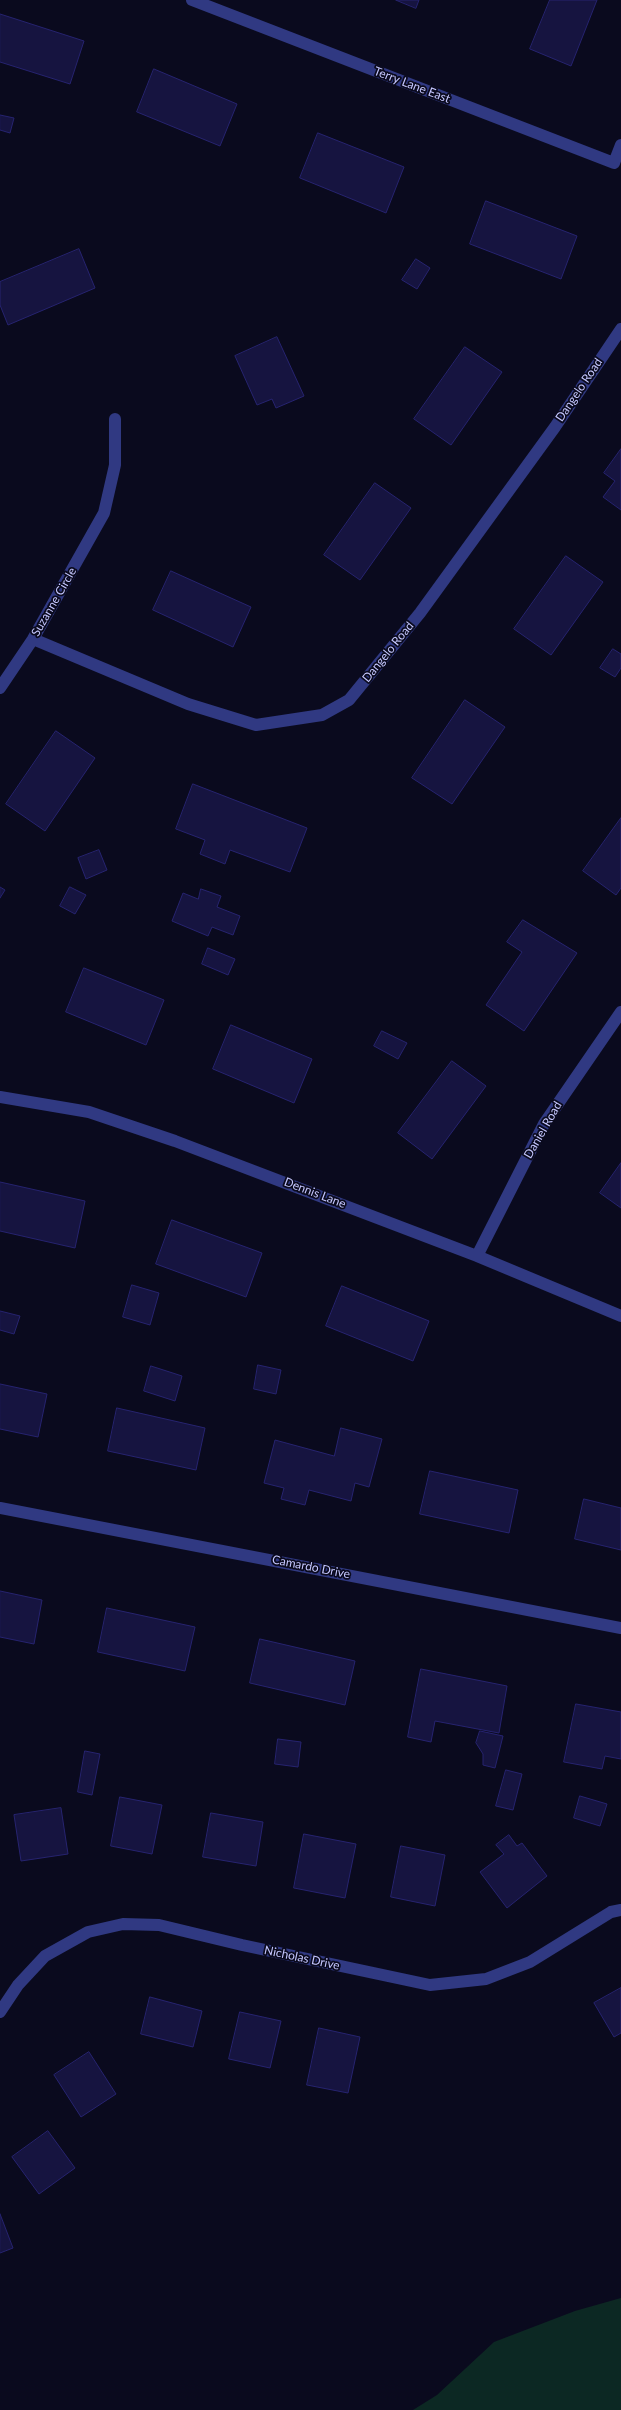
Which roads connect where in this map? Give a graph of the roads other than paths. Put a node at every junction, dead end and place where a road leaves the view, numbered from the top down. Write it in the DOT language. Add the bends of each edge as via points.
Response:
graph roads {
  1 [pos="192,0"];
  2 [pos="621,145"];
  3 [pos="618,164"];
  4 [pos="621,329"];
  5 [pos="115,419"];
  6 [pos="33,639"];
  7 [pos="0,688"];
  8 [pos="621,1012"];
  9 [pos="0,1097"];
  10 [pos="477,1256"];
  11 [pos="621,1316"];
  12 [pos="0,1508"];
  13 [pos="621,1628"];
  14 [pos="621,1910"];
  15 [pos="0,2012"];
  1 -- 3 [label="street, Terry Lane East"];
  2 -- 3 [label="street, Terry Lane East"];
  4 -- 6 [label="street, Dangelo Road" via="555,427 420,613 349,700 322,715 256,725 188,704"];
  5 -- 6 [label="street, Suzanne Circle" via="115,465 104,513"];
  6 -- 7 [label="street, Suzanne Circle"];
  8 -- 10 [label="street, Daniel Road" via="544,1124"];
  9 -- 10 [label="street, Dennis Lane" via="89,1112 222,1158"];
  10 -- 11 [label="street, Dennis Lane"];
  12 -- 13 [label="street, Camardo Drive"];
  14 -- 15 [label="street, Nicholas Drive" via="610,1912 530,1962 486,1979 430,1985 159,1925 123,1924 88,1932 45,1956 18,1985"];
}
